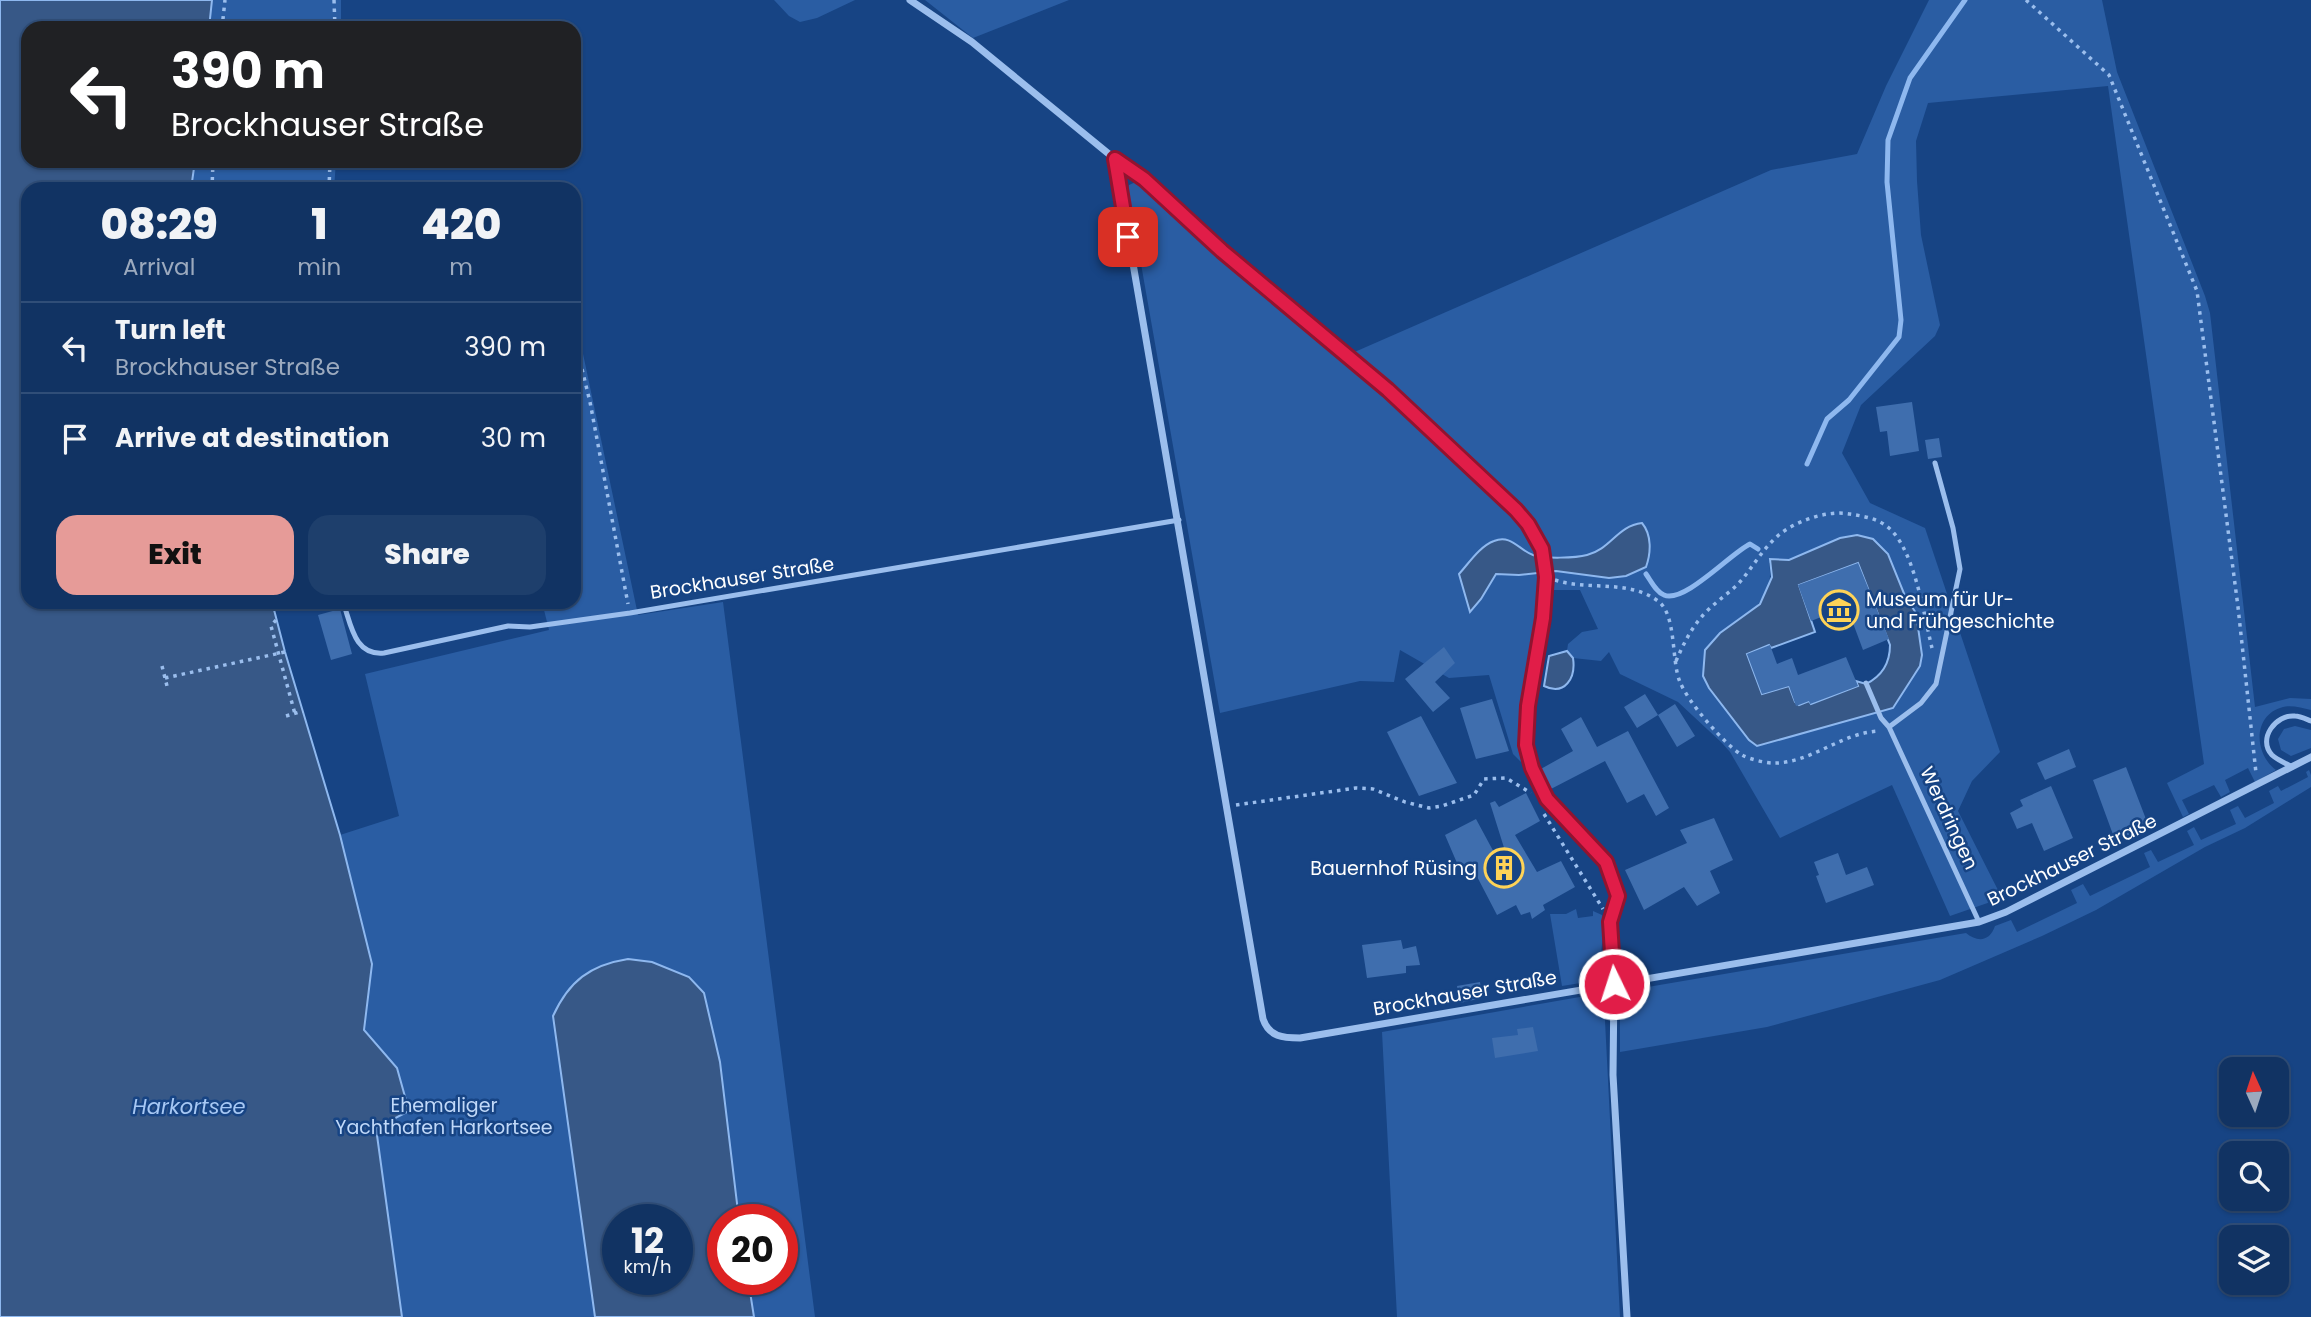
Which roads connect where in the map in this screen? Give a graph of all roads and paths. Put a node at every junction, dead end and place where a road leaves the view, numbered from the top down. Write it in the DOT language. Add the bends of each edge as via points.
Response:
graph roads {
  1 [pos="225,0"];
  2 [pos="334,0"];
  3 [pos="910,0"];
  4 [pos="2026,0"];
  5 [pos="223,21"];
  6 [pos="335,21"];
  7 [pos="1115,159"];
  8 [pos="581,365"];
  9 [pos="1935,463"];
  10 [pos="1179,520"];
  11 [pos="1546,577"];
  12 [pos="346,609"];
  13 [pos="630,613"];
  14 [pos="276,620"];
  15 [pos="1931,648"];
  16 [pos="285,652"];
  17 [pos="279,653"];
  18 [pos="1675,662"];
  19 [pos="162,666"];
  20 [pos="165,678"];
  21 [pos="1866,684"];
  22 [pos="168,690"];
  23 [pos="303,711"];
  24 [pos="295,713"];
  25 [pos="286,716"];
  26 [pos="2311,721"];
  27 [pos="1891,730"];
  28 [pos="2311,757"];
  29 [pos="2292,767"];
  30 [pos="2258,785"];
  31 [pos="1227,806"];
  32 [pos="1610,922"];
  33 [pos="1979,922"];
  34 [pos="1614,984"];
  35 [pos="1628,1317"];
  1 -- 5 [label="path"];
  2 -- 6 [label="path"];
  3 -- 7 [label="street" via="972,42"];
  4 -- 30 [label="path" via="2109,75 2197,291"];
  7 -- 10 [label="street, Brockhauser Straße"];
  7 -- 11 [label="lane" via="1388,390 1516,510 1542,549"];
  8 -- 13 [label="path"];
  9 -- 27 [label="lane" via="1959,569 1936,684"];
  10 -- 13 [label="lane, Brockhauser Straße"];
  10 -- 31 [label="street, Brockhauser Straße"];
  11 -- 18 [label="path" via="1634,589 1660,602 1669,621"];
  11 -- 32 [label="lane" via="1526,745 1547,799 1606,862 1618,896"];
  12 -- 13 [label="lane, Brockhauser Straße" via="358,644 373,654 508,626"];
  14 -- 17 [label="path" via="271,626"];
  15 -- 18 [label="path" via="1904,547 1887,526 1837,511 1782,533 1739,583 1705,613"];
  16 -- 17 [label="path"];
  17 -- 20 [label="path"];
  17 -- 24 [label="path"];
  18 -- 27 [label="path" via="1679,682 1699,713 1742,755 1773,763 1802,758 1858,733"];
  19 -- 20 [label="path"];
  20 -- 22 [label="path"];
  21 -- 27 [label="lane, Werdringen"];
  23 -- 24 [label="path"];
  24 -- 25 [label="path"];
  26 -- 29 [label="lane" via="2294,715 2283,718 2275,721 2268,734 2271,754"];
  27 -- 33 [label="lane, Werdringen"];
  28 -- 29 [label="street, Brockhauser Straße"];
  29 -- 30 [label="street, Brockhauser Straße"];
  30 -- 33 [label="street, Brockhauser Straße"];
  31 -- 32 [label="path" via="1356,788 1373,789 1429,808 1474,795 1484,779 1506,778 1531,793"];
  31 -- 34 [label="street, Brockhauser Straße" via="1263,1019 1278,1036 1300,1038"];
  32 -- 34 [label="lane"];
  33 -- 34 [label="street, Brockhauser Straße"];
  34 -- 35 [label="street" via="1613,1075"];
}
